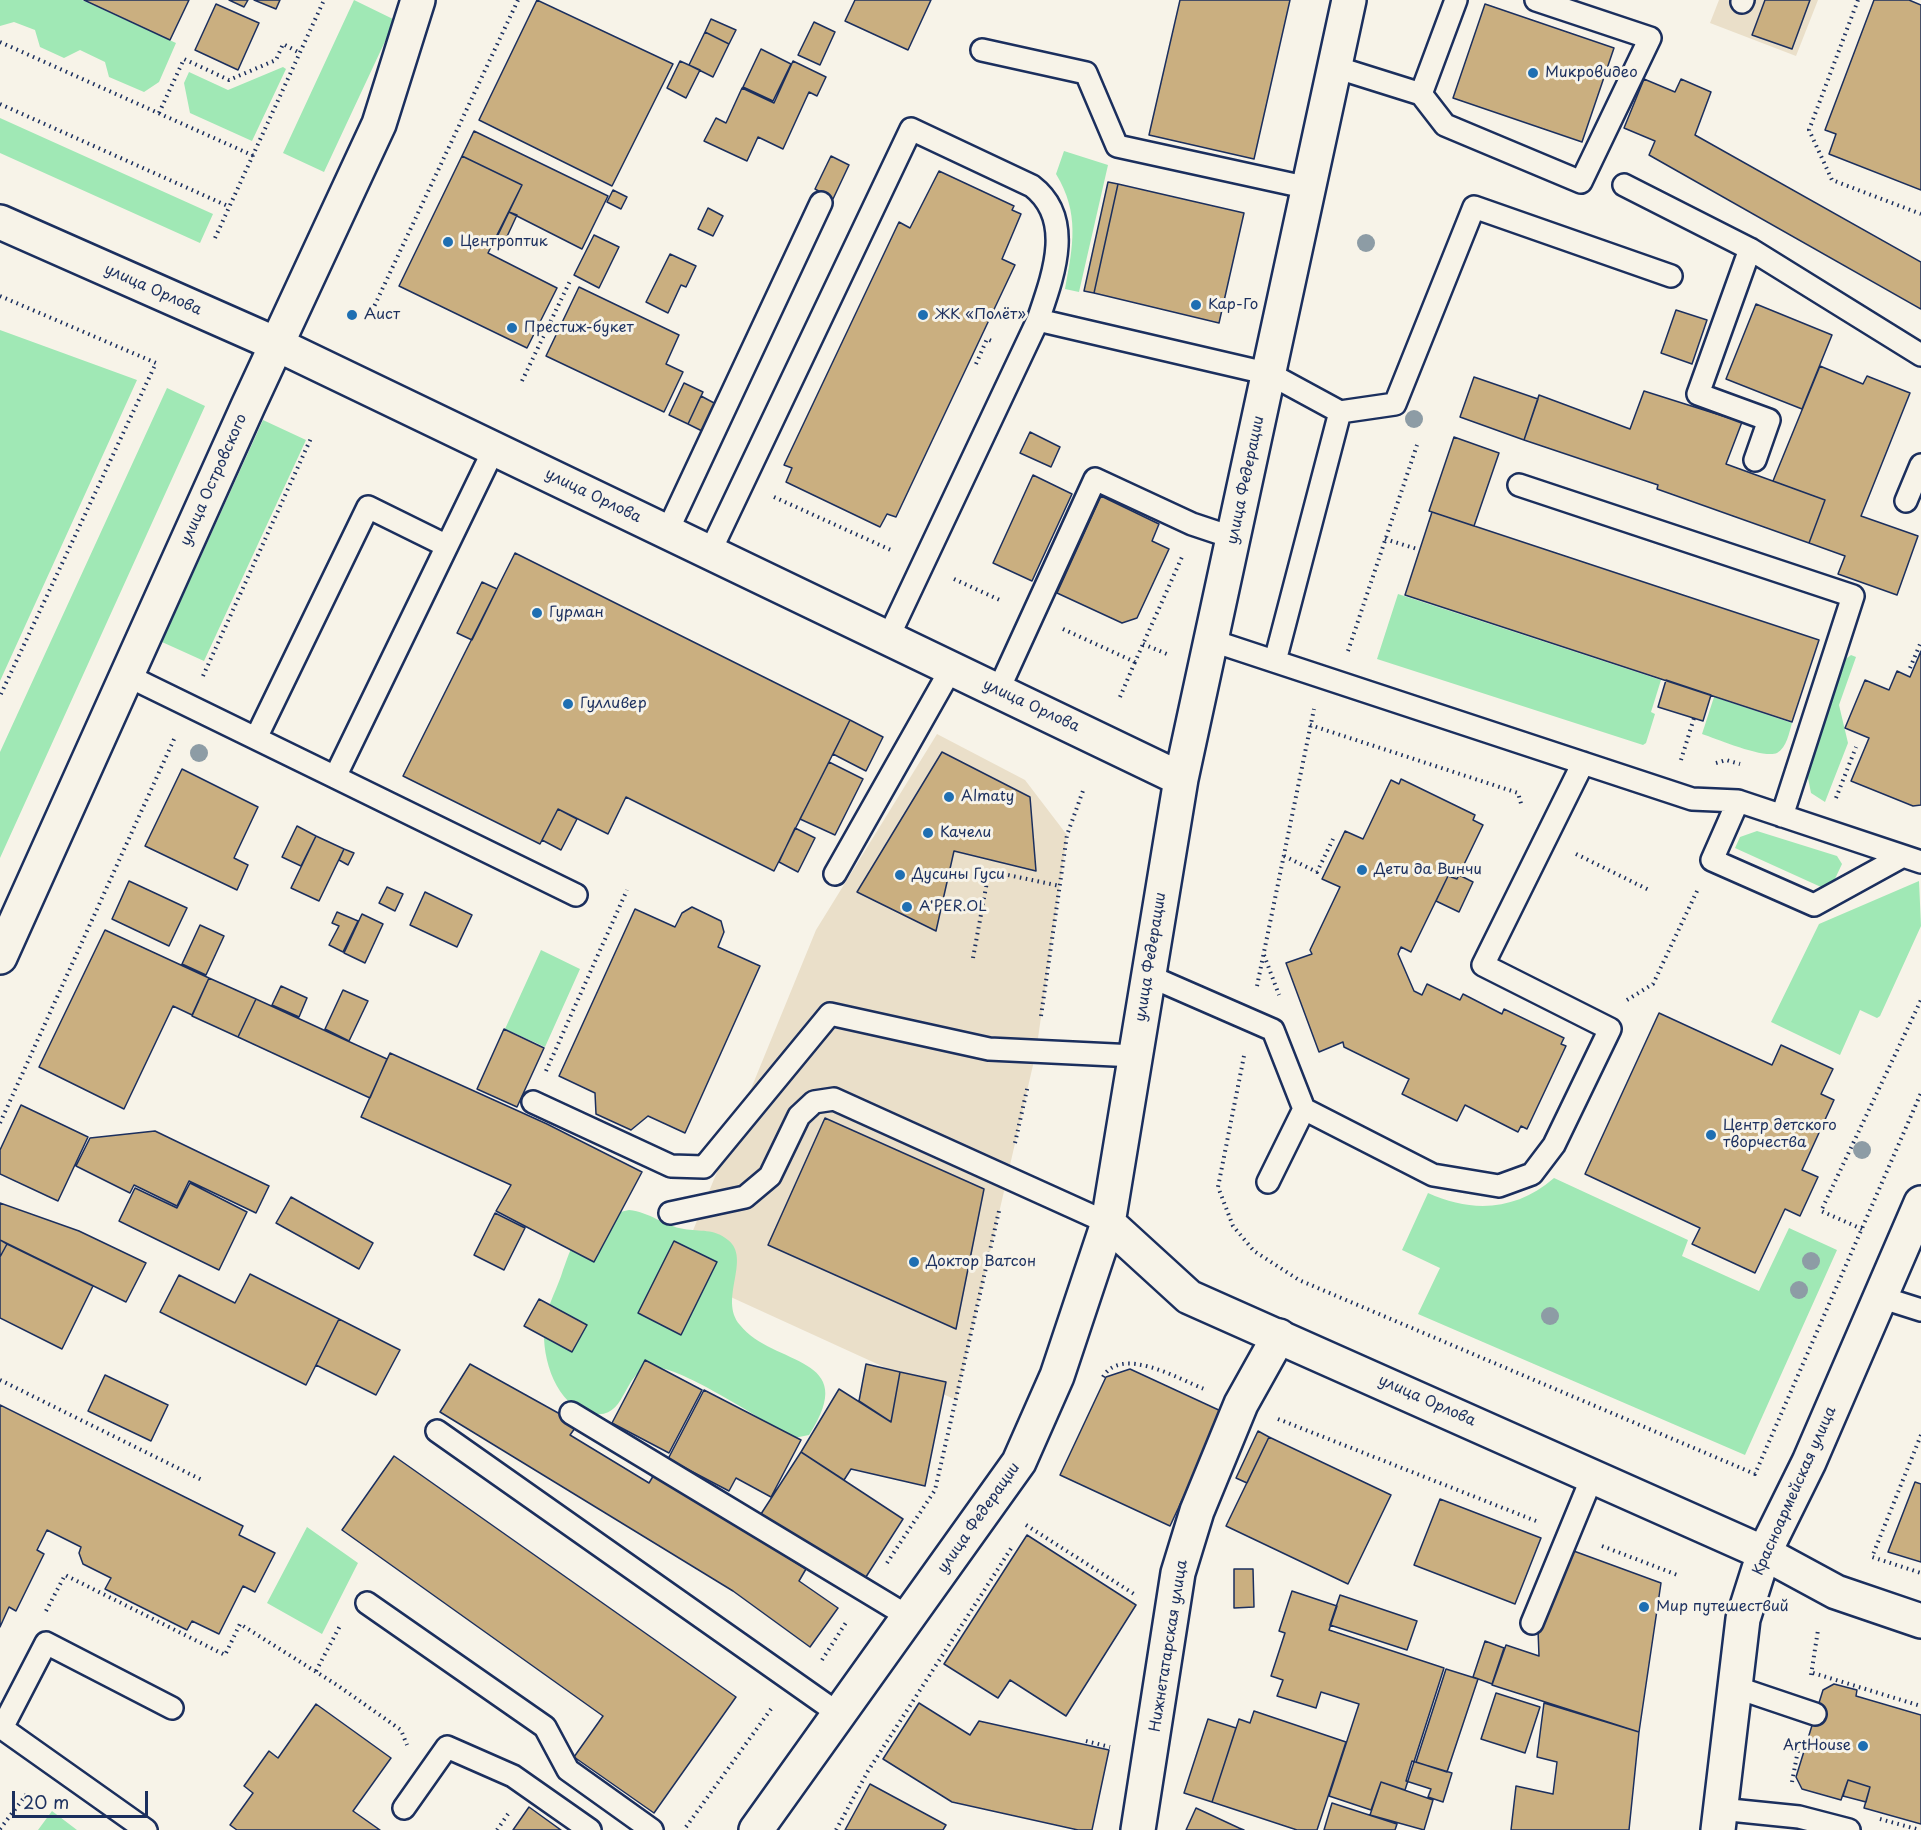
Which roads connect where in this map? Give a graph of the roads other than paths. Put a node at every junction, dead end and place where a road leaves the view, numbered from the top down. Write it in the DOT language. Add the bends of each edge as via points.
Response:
graph roads {
  1 [pos="418,0"];
  2 [pos="1349,0"];
  3 [pos="1456,0"];
  4 [pos="1536,0"];
  5 [pos="982,50"];
  6 [pos="1335,67"];
  7 [pos="1421,94"];
  8 [pos="1624,185"];
  9 [pos="1309,188"];
  10 [pos="820,202"];
  11 [pos="0,222"];
  12 [pos="1750,249"];
  13 [pos="1671,276"];
  14 [pos="1038,320"];
  15 [pos="276,344"];
  16 [pos="1921,355"];
  17 [pos="1270,374"];
  18 [pos="1340,412"];
  19 [pos="494,449"];
  20 [pos="1755,460"];
  21 [pos="1921,465"];
  22 [pos="1519,485"];
  23 [pos="1906,501"];
  24 [pos="667,532"];
  25 [pos="1234,538"];
  26 [pos="447,546"];
  27 [pos="710,552"];
  28 [pos="888,638"];
  29 [pos="1210,640"];
  30 [pos="1275,661"];
  31 [pos="951,669"];
  32 [pos="126,675"];
  33 [pos="998,691"];
  34 [pos="256,738"];
  35 [pos="1583,763"];
  36 [pos="335,777"];
  37 [pos="1181,779"];
  38 [pos="1738,801"];
  39 [pos="1782,816"];
  40 [pos="1912,859"];
  41 [pos="836,874"];
  42 [pos="576,895"];
  43 [pos="0,957"];
  44 [pos="1147,975"];
  45 [pos="1135,1056"];
  46 [pos="532,1102"];
  47 [pos="1304,1109"];
  48 [pos="1268,1182"];
  49 [pos="1921,1203"];
  50 [pos="670,1213"];
  51 [pos="1108,1223"];
  52 [pos="1880,1298"];
  53 [pos="1921,1310"];
  54 [pos="1279,1336"];
  55 [pos="571,1413"];
  56 [pos="436,1431"];
  57 [pos="1593,1475"];
  58 [pos="1764,1553"];
  59 [pos="367,1603"];
  60 [pos="909,1617"];
  61 [pos="1921,1620"];
  62 [pos="1532,1623"];
  63 [pos="1735,1687"];
  64 [pos="172,1708"];
  65 [pos="839,1714"];
  66 [pos="1815,1714"];
  67 [pos="1,1727"];
  68 [pos="404,1808"];
  69 [pos="1719,1819"];
  70 [pos="1852,1829"];
  71 [pos="146,1830"];
  72 [pos="590,1830"];
  73 [pos="652,1830"];
  74 [pos="756,1830"];
  75 [pos="1138,1830"];
  1 -- 15 [label="street, улица Островского" via="379,124"];
  2 -- 6 [label="street, улица Федерации"];
  3 -- 7 [label="lane"];
  4 -- 7 [label="lane" via="1650,38 1581,182 1445,125"];
  5 -- 9 [label="lane" via="1086,73 1117,146"];
  6 -- 7 [label="lane"];
  6 -- 9 [label="street, улица Федерации"];
  8 -- 12 [label="lane"];
  9 -- 17 [label="street, улица Федерации"];
  10 -- 24 [label="lane"];
  11 -- 15 [label="street, улица Орлова"];
  12 -- 16 [label="lane"];
  12 -- 20 [label="lane" via="1698,394 1769,420"];
  13 -- 18 [label="lane" via="1474,207 1395,404"];
  14 -- 17 [label="lane"];
  14 -- 27 [label="lane" via="1052,276 1057,237 1055,212 1046,196 911,129"];
  14 -- 28 [label="lane"];
  15 -- 19 [label="street, улица Орлова"];
  15 -- 32 [label="street, улица Островского"];
  17 -- 18 [label="lane"];
  17 -- 25 [label="street, улица Федерации"];
  18 -- 30 [label="lane"];
  19 -- 24 [label="street, улица Орлова"];
  19 -- 26 [label="lane"];
  21 -- 23 [label="lane"];
  22 -- 39 [label="lane" via="1853,596"];
  24 -- 27 [label="street, улица Орлова"];
  25 -- 29 [label="street, улица Федерации"];
  25 -- 33 [label="lane" via="1192,524 1095,479"];
  26 -- 34 [label="lane" via="368,507"];
  26 -- 36 [label="lane"];
  27 -- 28 [label="street, улица Орлова"];
  28 -- 31 [label="street, улица Орлова"];
  29 -- 30 [label="lane"];
  29 -- 37 [label="street, улица Федерации"];
  30 -- 35 [label="lane"];
  31 -- 33 [label="street, улица Орлова"];
  31 -- 41 [label="lane"];
  32 -- 34 [label="lane"];
  32 -- 43 [label="street, улица Островского"];
  33 -- 37 [label="street, улица Орлова"];
  34 -- 36 [label="lane"];
  35 -- 38 [label="lane" via="1692,799"];
  35 -- 47 [label="lane" via="1483,965 1610,1029 1554,1145 1532,1174 1499,1186 1433,1175"];
  36 -- 42 [label="lane"];
  37 -- 44 [label="street, улица Федерации"];
  38 -- 39 [label="lane"];
  38 -- 40 [label="lane" via="1712,860 1814,905"];
  39 -- 40 [label="lane"];
  44 -- 45 [label="street, улица Федерации"];
  44 -- 47 [label="lane" via="1273,1030"];
  45 -- 46 [label="lane" via="989,1049 830,1014 704,1167 671,1166"];
  45 -- 51 [label="street, улица Федерации"];
  47 -- 48 [label="lane"];
  49 -- 52 [label="street, Красноармейская улица"];
  50 -- 51 [label="lane" via="744,1197 770,1176 799,1116 814,1102 834,1099"];
  51 -- 54 [label="street, улица Орлова" via="1189,1297"];
  51 -- 60 [label="street, улица Федерации" via="1057,1376 1019,1462"];
  52 -- 53 [label="lane"];
  52 -- 58 [label="street, Красноармейская улица" via="1809,1462"];
  54 -- 57 [label="street, улица Орлова"];
  54 -- 75 [label="street, Нижнетатарская улица" via="1241,1404 1197,1511 1178,1573"];
  55 -- 60 [label="lane"];
  56 -- 65 [label="lane"];
  57 -- 58 [label="street, улица Орлова"];
  57 -- 62 [label="lane"];
  58 -- 61 [label="street, улица Орлова" via="1836,1592"];
  58 -- 63 [label="street, Красноармейская улица" via="1743,1619"];
  59 -- 73 [label="lane" via="545,1727 568,1770"];
  60 -- 65 [label="street, улица Федерации"];
  63 -- 66 [label="lane"];
  63 -- 69 [label="street, Красноармейская улица"];
  64 -- 67 [label="lane" via="46,1643"];
  65 -- 74 [label="street, улица Федерации"];
  67 -- 71 [label="lane"];
  68 -- 72 [label="lane" via="447,1747 513,1776"];
  69 -- 70 [label="lane" via="1786,1815"];
}
